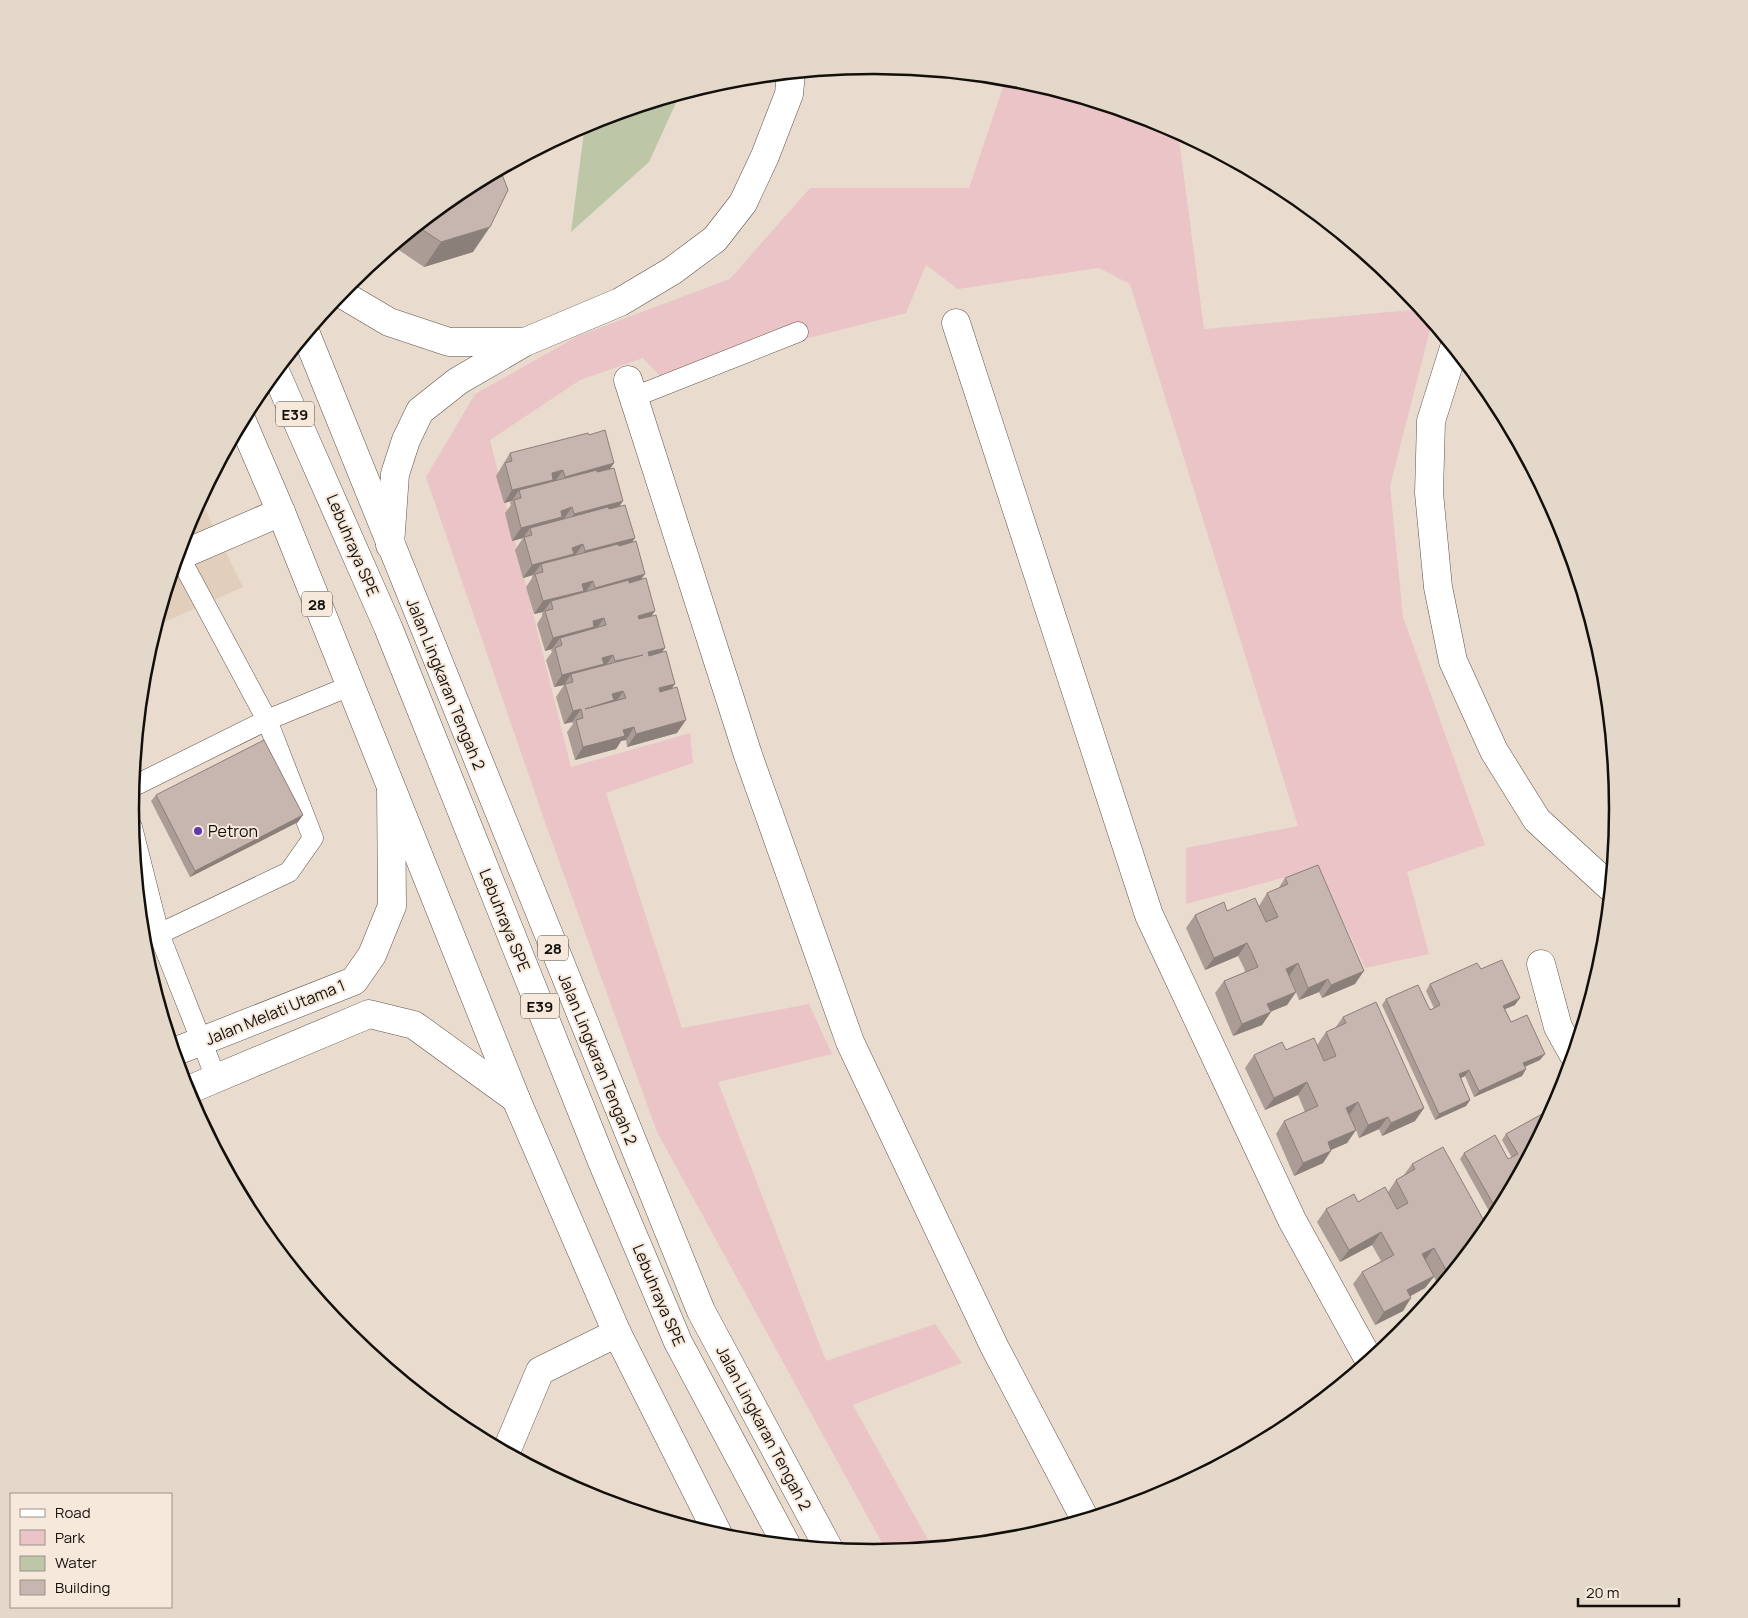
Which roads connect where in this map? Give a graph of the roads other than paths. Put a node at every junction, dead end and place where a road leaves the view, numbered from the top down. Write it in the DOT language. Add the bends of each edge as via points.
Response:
graph roads {
  1 [pos="790,79"];
  2 [pos="347,297"];
  3 [pos="956,323"];
  4 [pos="798,332"];
  5 [pos="308,340"];
  6 [pos="525,342"];
  7 [pos="1452,355"];
  8 [pos="279,378"];
  9 [pos="631,388"];
  10 [pos="245,428"];
  11 [pos="281,512"];
  12 [pos="390,545"];
  13 [pos="185,553"];
  14 [pos="181,565"];
  15 [pos="350,686"];
  16 [pos="267,720"];
  17 [pos="140,782"];
  18 [pos="391,788"];
  19 [pos="140,860"];
  20 [pos="1605,883"];
  21 [pos="159,934"];
  22 [pos="1541,964"];
  23 [pos="201,1041"];
  24 [pos="1569,1047"];
  25 [pos="180,1050"];
  26 [pos="216,1078"];
  27 [pos="194,1088"];
  28 [pos="516,1099"];
  29 [pos="617,1333"];
  30 [pos="1366,1355"];
  31 [pos="508,1447"];
  32 [pos="1082,1513"];
  33 [pos="714,1526"];
  34 [pos="783,1539"];
  35 [pos="826,1543"];
  1 -- 6 [label="main road" via="789,94 744,203 715,239 672,271 620,302"];
  2 -- 6 [label="main road" via="389,322 449,342"];
  3 -- 30 [label="main road" via="1149,915 1292,1220"];
  4 -- 9 [label="lane"];
  5 -- 12 [label="main road, Jalan Lingkaran Tengah 2 / 28"];
  6 -- 12 [label="main road" via="458,380 420,411 395,474"];
  7 -- 20 [label="main road" via="1431,421 1429,493 1438,587 1453,661 1494,751 1537,820"];
  8 -- 34 [label="main road, Lebuhraya SPE / E39" via="388,627 603,1164 678,1342"];
  9 -- 32 [label="main road" via="748,755 850,1042 994,1346"];
  10 -- 11 [label="main road, 28"];
  11 -- 13 [label="main road"];
  11 -- 15 [label="main road, 28"];
  12 -- 35 [label="main road, Jalan Lingkaran Tengah 2 / 28" via="700,1311"];
  14 -- 16 [label="lane"];
  15 -- 16 [label="lane"];
  15 -- 18 [label="main road, 28"];
  16 -- 17 [label="lane"];
  16 -- 21 [label="lane" via="313,838 289,872"];
  18 -- 23 [label="main road, Jalan Melati Utama 1" via="392,906 372,955 354,981"];
  18 -- 28 [label="main road, 28"];
  19 -- 21 [label="lane"];
  21 -- 23 [label="lane"];
  22 -- 24 [label="main road" via="1558,1027"];
  23 -- 25 [label="main road, Jalan Melati Utama 1"];
  23 -- 26 [label="lane"];
  26 -- 27 [label="main road"];
  26 -- 28 [label="main road" via="369,1014 414,1025"];
  28 -- 29 [label="main road, 28"];
  29 -- 31 [label="main road" via="540,1371"];
  29 -- 33 [label="main road, 28"];
}
